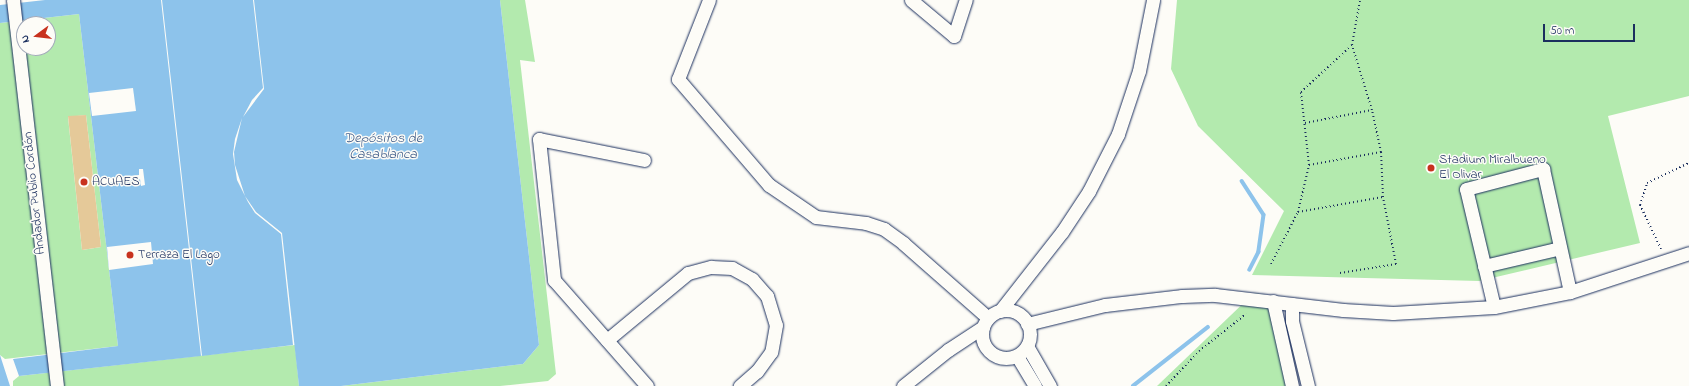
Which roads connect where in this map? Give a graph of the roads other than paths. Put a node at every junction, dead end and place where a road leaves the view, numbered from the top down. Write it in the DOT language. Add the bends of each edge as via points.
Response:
graph roads {
  1 [pos="13,0"];
  2 [pos="709,0"];
  3 [pos="911,0"];
  4 [pos="966,0"];
  5 [pos="1153,0"];
  6 [pos="644,160"];
  7 [pos="1689,253"];
  8 [pos="1561,254"];
  9 [pos="1486,272"];
  10 [pos="1014,292"];
  11 [pos="1570,292"];
  12 [pos="1273,300"];
  13 [pos="1292,304"];
  14 [pos="1494,307"];
  15 [pos="1000,311"];
  16 [pos="1015,312"];
  17 [pos="986,322"];
  18 [pos="1028,324"];
  19 [pos="607,340"];
  20 [pos="984,344"];
  21 [pos="1027,346"];
  22 [pos="948,350"];
  23 [pos="1017,356"];
  24 [pos="56,382"];
  25 [pos="647,386"];
  26 [pos="740,386"];
  27 [pos="903,386"];
  28 [pos="1035,386"];
  29 [pos="1050,386"];
  30 [pos="1292,386"];
  31 [pos="1308,386"];
  1 -- 24 [label="street, Andador Publio Cordón"];
  2 -- 17 [label="street" via="678,79 769,185 816,217 866,223 884,229 903,243"];
  3 -- 4 [label="street" via="954,36"];
  5 -- 10 [label="street" via="1139,71 1118,134 1089,191 1062,232"];
  6 -- 19 [label="street" via="539,139 554,280"];
  7 -- 11 [label="street"];
  8 -- 9 [label="street"];
  8 -- 9 [label="street" via="1543,170 1466,189"];
  8 -- 11 [label="street"];
  9 -- 14 [label="street"];
  10 -- 15 [label="street"];
  10 -- 16 [label="street"];
  11 -- 14 [label="street"];
  12 -- 13 [label="street"];
  12 -- 18 [label="street" via="1215,295 1153,299 1105,304"];
  12 -- 30 [label="street"];
  13 -- 14 [label="street" via="1392,313"];
  13 -- 31 [label="street" via="1292,321"];
  15 -- 16 [label="street"];
  15 -- 17 [label="street"];
  16 -- 18 [label="street"];
  17 -- 20 [label="street"];
  17 -- 22 [label="street"];
  18 -- 21 [label="street"];
  19 -- 25 [label="street"];
  19 -- 26 [label="street" via="688,273 711,266 732,268 752,279 766,296 776,325 771,352 757,371"];
  20 -- 22 [label="street"];
  20 -- 23 [label="street" via="998,357"];
  21 -- 23 [label="street"];
  21 -- 29 [label="street"];
  22 -- 27 [label="street"];
  23 -- 28 [label="street"];
}
